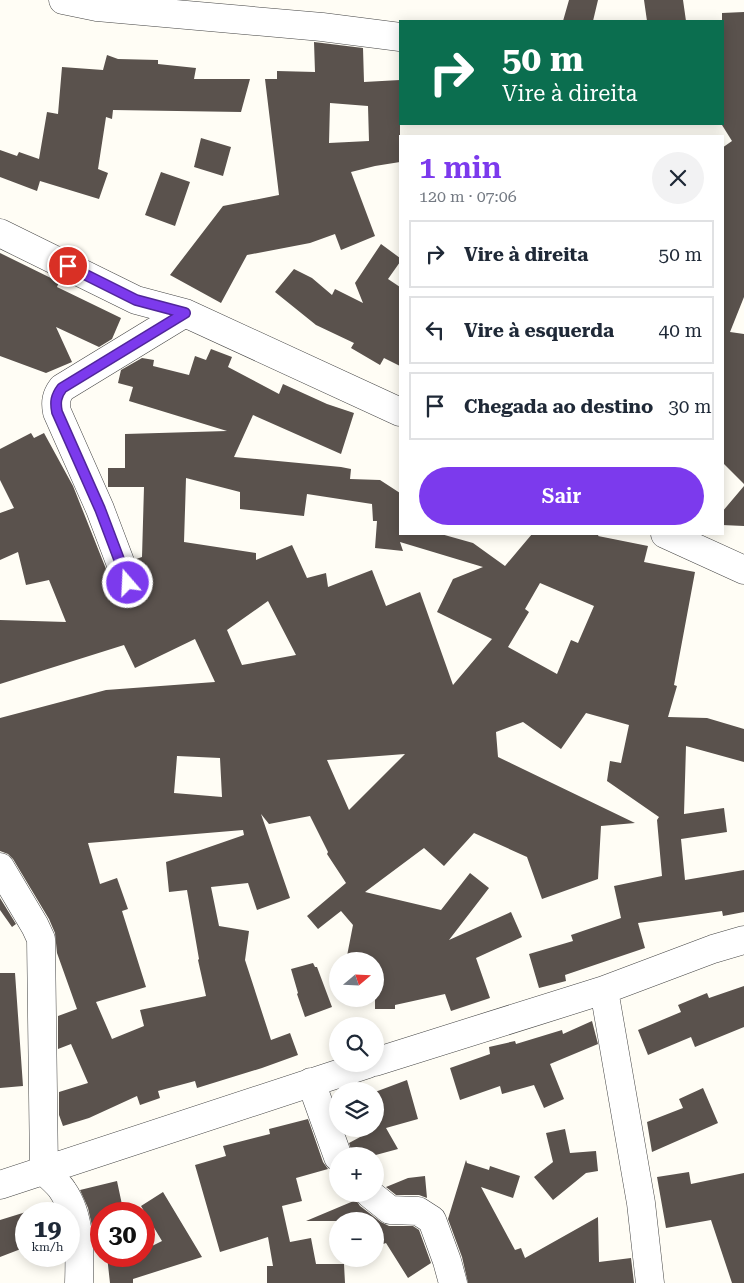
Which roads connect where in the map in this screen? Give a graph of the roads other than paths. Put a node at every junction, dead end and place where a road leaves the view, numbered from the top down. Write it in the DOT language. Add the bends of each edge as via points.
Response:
graph roads {
  1 [pos="63,0"];
  2 [pos="399,37"];
  3 [pos="0,233"];
  4 [pos="185,313"];
  5 [pos="399,412"];
  6 [pos="668,535"];
  7 [pos="744,570"];
  8 [pos="128,583"];
  9 [pos="0,867"];
  10 [pos="744,940"];
  11 [pos="604,990"];
  12 [pos="384,1059"];
  13 [pos="343,1072"];
  14 [pos="311,1082"];
  15 [pos="334,1147"];
  16 [pos="44,1171"];
  17 [pos="0,1184"];
  18 [pos="380,1202"];
  19 [pos="78,1283"];
  20 [pos="452,1283"];
  21 [pos="650,1283"];
  1 -- 2 [label="street" via="97,7"];
  3 -- 4 [label="street" via="136,300"];
  4 -- 5 [label="street"];
  4 -- 8 [label="street" via="62,388 57,395 57,412 100,509"];
  6 -- 7 [label="street"];
  9 -- 16 [label="street" via="40,938"];
  10 -- 11 [label="street"];
  11 -- 12 [label="street"];
  11 -- 21 [label="street" via="641,1203"];
  13 -- 14 [label="street"];
  14 -- 15 [label="street"];
  14 -- 16 [label="street"];
  16 -- 17 [label="street"];
  16 -- 19 [label="street" via="62,1189 73,1208 80,1252"];
  18 -- 20 [label="street" via="390,1210 418,1211 432,1220"];
}
